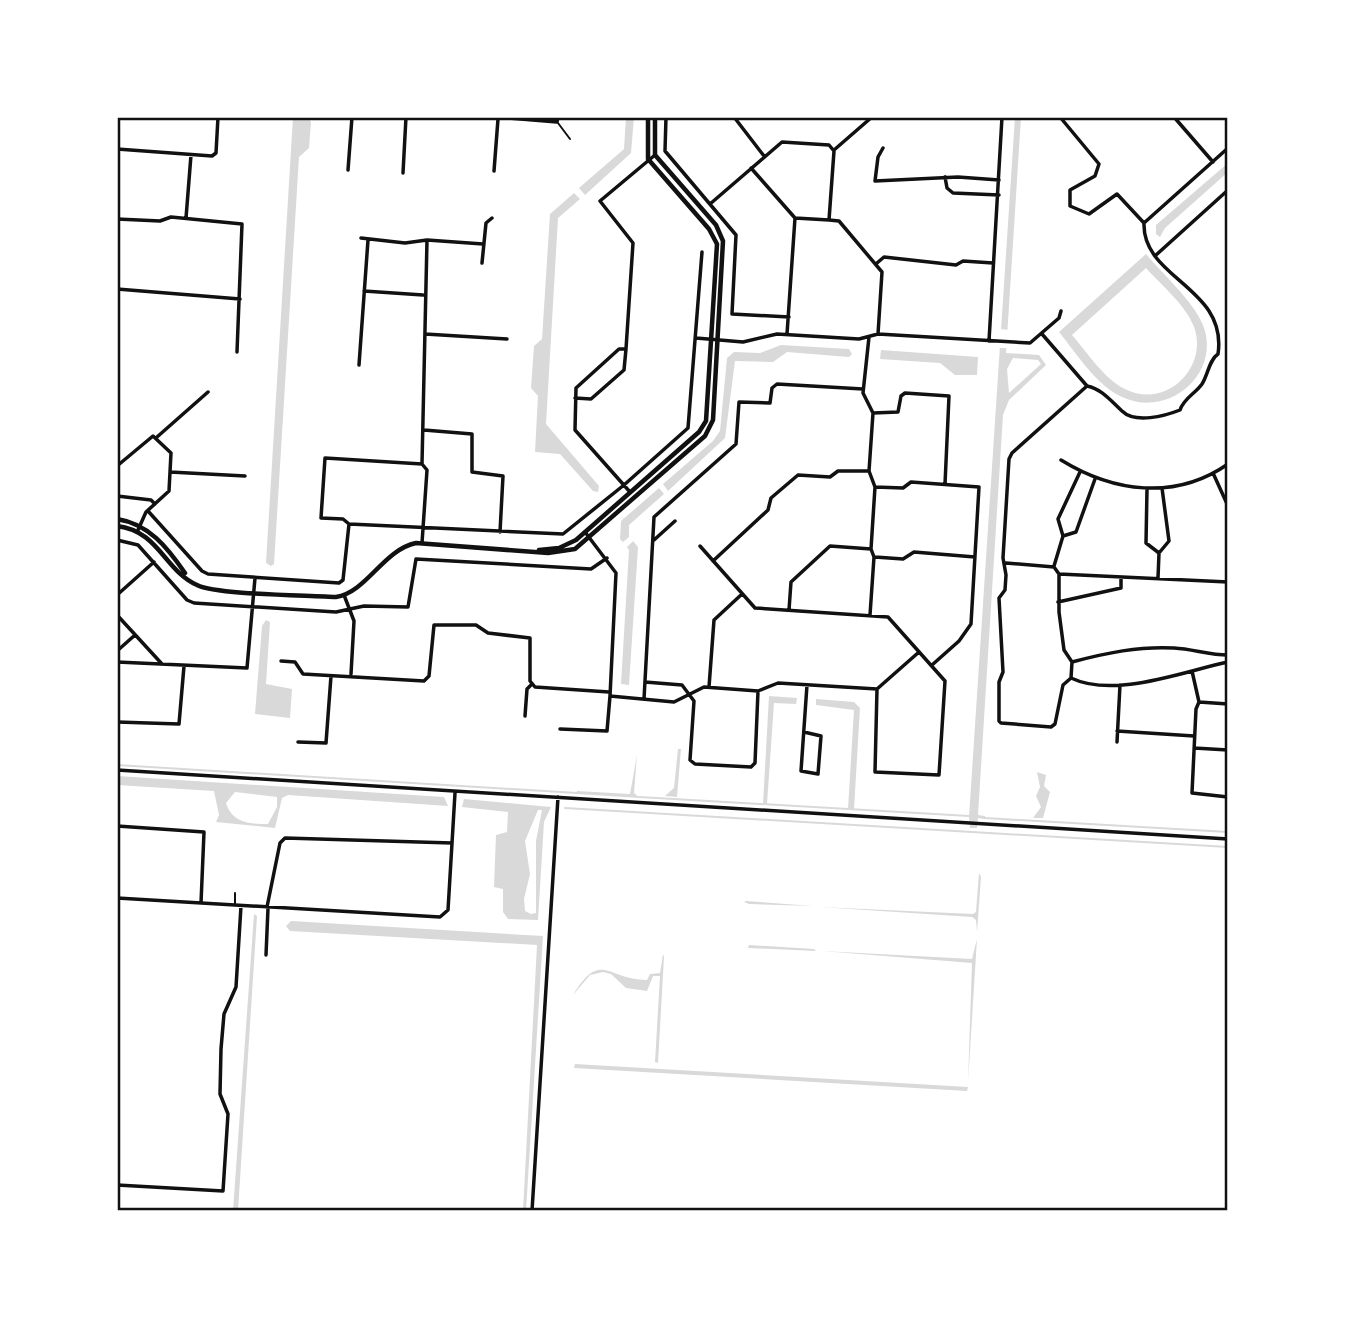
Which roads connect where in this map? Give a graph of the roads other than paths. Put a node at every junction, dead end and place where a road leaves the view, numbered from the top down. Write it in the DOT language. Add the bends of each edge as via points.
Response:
graph roads {
  1 [pos="218,117"];
  2 [pos="352,117"];
  3 [pos="406,117"];
  4 [pos="648,117"];
  5 [pos="655,117"];
  6 [pos="666,117"];
  7 [pos="734,117"];
  8 [pos="872,117"];
  9 [pos="1002,117"];
  10 [pos="1060,117"];
  11 [pos="1174,117"];
  12 [pos="496,118"];
  13 [pos="558,120"];
  14 [pos="570,139"];
  15 [pos="883,148"];
  16 [pos="1228,148"];
  17 [pos="117,149"];
  18 [pos="834,151"];
  19 [pos="191,155"];
  20 [pos="654,155"];
  21 [pos="764,156"];
  22 [pos="648,159"];
  23 [pos="1213,162"];
  24 [pos="751,168"];
  25 [pos="348,170"];
  26 [pos="494,171"];
  27 [pos="403,173"];
  28 [pos="945,177"];
  29 [pos="999,180"];
  30 [pos="1228,190"];
  31 [pos="999,195"];
  32 [pos="710,204"];
  33 [pos="186,218"];
  34 [pos="492,218"];
  35 [pos="117,219"];
  36 [pos="795,219"];
  37 [pos="829,220"];
  38 [pos="1144,223"];
  39 [pos="361,238"];
  40 [pos="368,240"];
  41 [pos="427,240"];
  42 [pos="483,244"];
  43 [pos="702,252"];
  44 [pos="1156,255"];
  45 [pos="482,263"];
  46 [pos="876,263"];
  47 [pos="993,263"];
  48 [pos="117,289"];
  49 [pos="364,291"];
  50 [pos="423,295"];
  51 [pos="240,299"];
  52 [pos="1061,311"];
  53 [pos="789,317"];
  54 [pos="425,334"];
  55 [pos="787,334"];
  56 [pos="878,334"];
  57 [pos="1042,334"];
  58 [pos="869,337"];
  59 [pos="507,338"];
  60 [pos="696,338"];
  61 [pos="714,339"];
  62 [pos="989,341"];
  63 [pos="625,349"];
  64 [pos="237,352"];
  65 [pos="359,365"];
  66 [pos="1087,386"];
  67 [pos="863,389"];
  68 [pos="208,392"];
  69 [pos="575,398"];
  70 [pos="873,413"];
  71 [pos="424,430"];
  72 [pos="157,437"];
  73 [pos="1061,460"];
  74 [pos="422,464"];
  75 [pos="117,466"];
  76 [pos="1226,466"];
  77 [pos="869,471"];
  78 [pos="170,472"];
  79 [pos="1080,472"];
  80 [pos="1228,472"];
  81 [pos="1213,473"];
  82 [pos="244,476"];
  83 [pos="1095,479"];
  84 [pos="945,484"];
  85 [pos="624,485"];
  86 [pos="875,487"];
  87 [pos="1162,488"];
  88 [pos="1147,489"];
  89 [pos="633,495"];
  90 [pos="117,496"];
  91 [pos="155,504"];
  92 [pos="1228,506"];
  93 [pos="148,511"];
  94 [pos="117,519"];
  95 [pos="675,521"];
  96 [pos="141,524"];
  97 [pos="349,524"];
  98 [pos="117,526"];
  99 [pos="423,528"];
  100 [pos="138,530"];
  101 [pos="500,532"];
  102 [pos="587,534"];
  103 [pos="1063,536"];
  104 [pos="117,540"];
  105 [pos="652,541"];
  106 [pos="422,543"];
  107 [pos="700,546"];
  108 [pos="871,549"];
  109 [pos="1159,553"];
  110 [pos="874,557"];
  111 [pos="975,557"];
  112 [pos="607,558"];
  113 [pos="713,561"];
  114 [pos="154,562"];
  115 [pos="1006,563"];
  116 [pos="1054,567"];
  117 [pos="1059,574"];
  118 [pos="256,578"];
  119 [pos="1121,578"];
  120 [pos="1158,578"];
  121 [pos="189,580"];
  122 [pos="1228,582"];
  123 [pos="253,591"];
  124 [pos="742,594"];
  125 [pos="117,595"];
  126 [pos="344,596"];
  127 [pos="1058,602"];
  128 [pos="252,607"];
  129 [pos="349,609"];
  130 [pos="789,610"];
  131 [pos="117,615"];
  132 [pos="870,615"];
  133 [pos="135,635"];
  134 [pos="117,651"];
  135 [pos="919,652"];
  136 [pos="1228,655"];
  137 [pos="281,661"];
  138 [pos="117,662"];
  139 [pos="1228,662"];
  140 [pos="1072,663"];
  141 [pos="162,664"];
  142 [pos="931,665"];
  143 [pos="184,666"];
  144 [pos="1192,671"];
  145 [pos="351,674"];
  146 [pos="331,676"];
  147 [pos="1071,678"];
  148 [pos="645,682"];
  149 [pos="531,685"];
  150 [pos="807,685"];
  151 [pos="1120,685"];
  152 [pos="709,687"];
  153 [pos="877,689"];
  154 [pos="758,691"];
  155 [pos="610,694"];
  156 [pos="690,694"];
  157 [pos="644,699"];
  158 [pos="1199,702"];
  159 [pos="1228,704"];
  160 [pos="526,716"];
  161 [pos="117,722"];
  162 [pos="560,729"];
  163 [pos="1117,731"];
  164 [pos="804,732"];
  165 [pos="1194,736"];
  166 [pos="298,742"];
  167 [pos="1117,742"];
  168 [pos="1194,748"];
  169 [pos="1228,750"];
  170 [pos="117,770"];
  171 [pos="454,792"];
  172 [pos="558,797"];
  173 [pos="1228,797"];
  174 [pos="117,826"];
  175 [pos="1228,839"];
  176 [pos="452,843"];
  177 [pos="236,893"];
  178 [pos="117,898"];
  179 [pos="201,903"];
  180 [pos="235,905"];
  181 [pos="241,906"];
  182 [pos="268,908"];
  183 [pos="266,955"];
  184 [pos="117,1185"];
  185 [pos="532,1211"];
  1 -- 19 [label="street" via="216,153"];
  2 -- 25 [label="street"];
  3 -- 27 [label="street"];
  4 -- 22 [label="street"];
  5 -- 20 [label="street"];
  6 -- 32 [label="street" via="665,152"];
  7 -- 21 [label="street"];
  8 -- 18 [label="street"];
  9 -- 29 [label="street"];
  10 -- 38 [label="street" via="1099,164 1095,176 1070,190 1070,206 1089,214 1116,194"];
  11 -- 23 [label="street"];
  12 -- 13 [label="street"];
  12 -- 26 [label="street"];
  13 -- 14 [label="lane"];
  15 -- 28 [label="street" via="876,181"];
  16 -- 23 [label="street"];
  17 -- 19 [label="street"];
  18 -- 21 [label="street" via="829,145 782,142"];
  18 -- 37 [label="street"];
  19 -- 33 [label="street"];
  20 -- 22 [label="street"];
  20 -- 61 [label="street" via="722,236"];
  21 -- 24 [label="street"];
  22 -- 61 [label="street" via="715,238"];
  22 -- 63 [label="street" via="600,201 633,243"];
  23 -- 38 [label="street"];
  24 -- 32 [label="street"];
  24 -- 36 [label="street"];
  28 -- 29 [label="street"];
  28 -- 31 [label="street" via="953,193"];
  29 -- 31 [label="street"];
  30 -- 44 [label="street"];
  31 -- 47 [label="street"];
  32 -- 53 [label="street" via="736,235 732,314"];
  33 -- 35 [label="street"];
  33 -- 51 [label="street" via="242,223"];
  34 -- 42 [label="street" via="486,223"];
  36 -- 37 [label="street"];
  36 -- 53 [label="street"];
  37 -- 46 [label="street" via="839,221"];
  38 -- 44 [label="street" via="1145,241"];
  39 -- 40 [label="street"];
  40 -- 41 [label="street"];
  40 -- 49 [label="street"];
  41 -- 42 [label="street"];
  41 -- 50 [label="street"];
  42 -- 45 [label="street"];
  43 -- 60 [label="street"];
  44 -- 66 [label="street" via="1206,304 1216,323 1218,354 1199,388 1183,401 1180,410 1168,414 1142,417 1123,413 1097,388"];
  46 -- 47 [label="street" via="884,257 956,265 963,261"];
  46 -- 56 [label="street" via="883,277"];
  47 -- 62 [label="street"];
  48 -- 51 [label="street"];
  49 -- 50 [label="street"];
  49 -- 65 [label="street"];
  50 -- 54 [label="street" via="427,304"];
  51 -- 64 [label="street"];
  52 -- 57 [label="street"];
  53 -- 55 [label="street"];
  54 -- 59 [label="street"];
  54 -- 71 [label="street"];
  55 -- 58 [label="street"];
  55 -- 61 [label="street" via="743,342"];
  56 -- 58 [label="street"];
  56 -- 62 [label="street"];
  57 -- 62 [label="street" via="1030,343"];
  57 -- 66 [label="street"];
  58 -- 67 [label="street"];
  60 -- 61 [label="street"];
  60 -- 85 [label="street" via="688,428"];
  61 -- 89 [label="street" via="705,425"];
  63 -- 69 [label="street" via="619,349 576,388"];
  63 -- 69 [label="street" via="624,370 591,398"];
  66 -- 115 [label="street" via="1009,459"];
  67 -- 70 [label="street"];
  67 -- 105 [label="street" via="777,384 770,403 739,402 736,444 654,517"];
  68 -- 72 [label="street"];
  69 -- 85 [label="street" via="575,429"];
  70 -- 77 [label="street"];
  70 -- 84 [label="street" via="898,412 905,393 949,396"];
  71 -- 74 [label="street"];
  71 -- 101 [label="street" via="472,434 472,472 503,476"];
  72 -- 75 [label="street" via="149,438"];
  72 -- 78 [label="street" via="171,453"];
  73 -- 79 [label="street"];
  74 -- 97 [label="street" via="325,458 321,518 343,519"];
  74 -- 99 [label="street" via="427,470"];
  76 -- 80 [label="street"];
  76 -- 81 [label="street"];
  77 -- 86 [label="street"];
  77 -- 113 [label="street" via="838,471 830,477 798,475"];
  78 -- 82 [label="street"];
  78 -- 91 [label="street" via="169,491"];
  79 -- 83 [label="street"];
  79 -- 103 [label="street" via="1058,519"];
  81 -- 87 [label="street"];
  81 -- 92 [label="street"];
  83 -- 88 [label="street"];
  83 -- 103 [label="street" via="1076,532"];
  84 -- 86 [label="street"];
  84 -- 111 [label="street" via="979,487"];
  85 -- 89 [label="street"];
  85 -- 101 [label="street" via="563,534"];
  86 -- 108 [label="street"];
  87 -- 88 [label="street"];
  87 -- 109 [label="street" via="1170,541"];
  88 -- 109 [label="street" via="1146,543"];
  89 -- 102 [label="street"];
  90 -- 91 [label="street"];
  91 -- 93 [label="street"];
  93 -- 96 [label="street"];
  93 -- 118 [label="street" via="202,571"];
  94 -- 96 [label="street"];
  95 -- 105 [label="street"];
  96 -- 100 [label="street"];
  96 -- 121 [label="street"];
  97 -- 99 [label="street"];
  97 -- 118 [label="street" via="341,582"];
  98 -- 100 [label="street"];
  99 -- 101 [label="street"];
  99 -- 106 [label="street"];
  100 -- 121 [label="street"];
  102 -- 106 [label="street" via="569,552"];
  102 -- 112 [label="street"];
  103 -- 116 [label="street"];
  104 -- 114 [label="street" via="138,545"];
  105 -- 148 [label="street"];
  106 -- 126 [label="street" via="397,551"];
  107 -- 113 [label="street"];
  108 -- 110 [label="street"];
  108 -- 130 [label="street" via="830,546 791,582"];
  109 -- 120 [label="street"];
  110 -- 111 [label="street" via="903,559 914,552"];
  110 -- 132 [label="street"];
  111 -- 142 [label="street" via="971,626"];
  112 -- 129 [label="street" via="591,569 416,559 408,607"];
  112 -- 155 [label="street" via="616,573"];
  113 -- 124 [label="street"];
  114 -- 125 [label="street"];
  114 -- 128 [label="street" via="187,600"];
  115 -- 116 [label="street"];
  115 -- 147 [label="street" via="999,598 1003,672 999,721 1054,726 1063,685"];
  116 -- 117 [label="street"];
  117 -- 119 [label="street"];
  117 -- 127 [label="street"];
  118 -- 123 [label="street"];
  119 -- 120 [label="street"];
  119 -- 127 [label="street" via="1121,588"];
  120 -- 122 [label="street"];
  121 -- 123 [label="street" via="204,588"];
  123 -- 126 [label="street"];
  123 -- 128 [label="street"];
  124 -- 130 [label="street" via="755,608"];
  124 -- 152 [label="street" via="714,620"];
  126 -- 129 [label="street"];
  127 -- 140 [label="street" via="1064,650"];
  128 -- 129 [label="street"];
  128 -- 143 [label="street" via="247,668"];
  129 -- 145 [label="street" via="354,621"];
  130 -- 132 [label="street"];
  131 -- 133 [label="street"];
  132 -- 135 [label="street" via="888,617"];
  133 -- 134 [label="street"];
  133 -- 141 [label="street"];
  135 -- 142 [label="street"];
  135 -- 153 [label="street"];
  136 -- 140 [label="street" via="1144,648"];
  137 -- 146 [label="street" via="295,662 303,674"];
  138 -- 141 [label="street"];
  139 -- 144 [label="street"];
  140 -- 147 [label="street"];
  141 -- 143 [label="street"];
  142 -- 153 [label="street" via="945,684 939,775 875,772"];
  143 -- 161 [label="street" via="179,724"];
  144 -- 151 [label="street"];
  144 -- 158 [label="street"];
  145 -- 146 [label="street"];
  145 -- 149 [label="street" via="424,681 429,676 434,625 476,625 488,633 530,638"];
  146 -- 166 [label="street" via="326,743"];
  147 -- 151 [label="street"];
  148 -- 156 [label="street" via="682,685"];
  148 -- 157 [label="street"];
  149 -- 155 [label="street"];
  149 -- 160 [label="street"];
  150 -- 153 [label="street"];
  150 -- 154 [label="street" via="778,683"];
  150 -- 164 [label="street"];
  151 -- 163 [label="street"];
  152 -- 154 [label="street"];
  152 -- 156 [label="street"];
  154 -- 156 [label="street" via="755,763 751,767 690,760 694,701"];
  155 -- 157 [label="street"];
  155 -- 162 [label="street" via="607,731"];
  156 -- 157 [label="street" via="674,702"];
  158 -- 159 [label="street"];
  158 -- 165 [label="street"];
  163 -- 165 [label="street"];
  163 -- 167 [label="street"];
  164 -- 164 [label="street" via="821,736 818,774 801,771"];
  165 -- 168 [label="street"];
  168 -- 169 [label="street"];
  168 -- 173 [label="street" via="1192,793"];
  170 -- 171 [label="street"];
  171 -- 172 [label="street"];
  171 -- 176 [label="street"];
  172 -- 175 [label="street"];
  172 -- 185 [label="street"];
  174 -- 179 [label="street" via="204,832"];
  176 -- 182 [label="street" via="285,838 280,843"];
  176 -- 182 [label="street" via="446,915"];
  177 -- 180 [label="lane"];
  178 -- 179 [label="street"];
  179 -- 180 [label="street"];
  180 -- 181 [label="street"];
  181 -- 182 [label="street"];
  181 -- 184 [label="street" via="236,987 224,1014 221,1049 220,1094 228,1114 223,1191"];
  182 -- 183 [label="street"];
}
